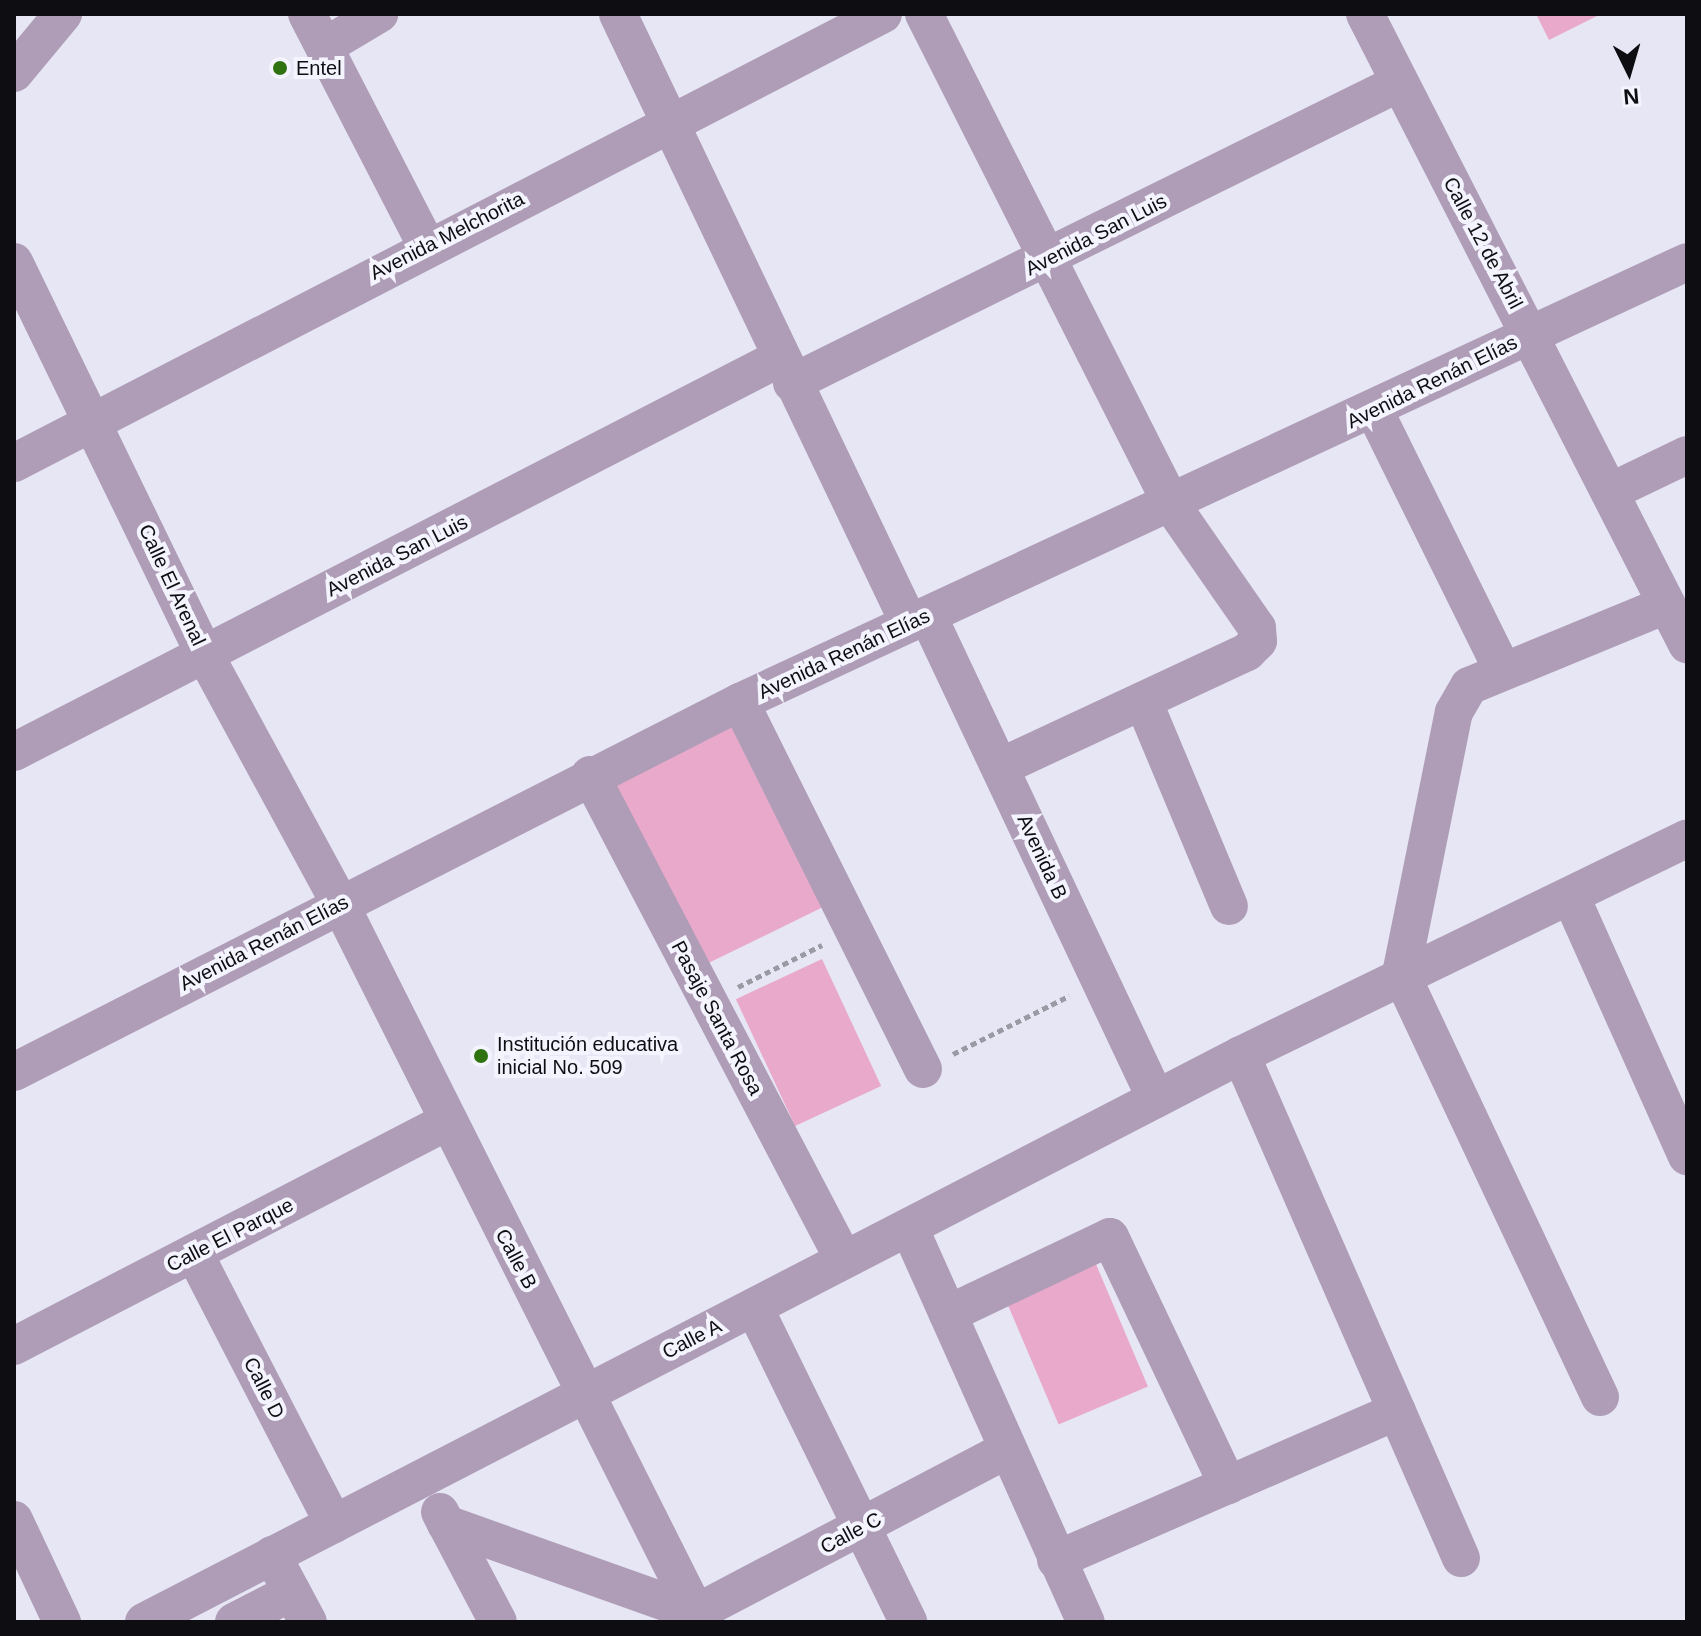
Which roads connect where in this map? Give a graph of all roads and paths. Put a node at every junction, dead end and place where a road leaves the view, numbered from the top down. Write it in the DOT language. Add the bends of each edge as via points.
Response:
graph roads {
  1 [pos="63,14"];
  2 [pos="379,14"];
  3 [pos="618,14"];
  4 [pos="883,14"];
  5 [pos="924,14"];
  6 [pos="1365,14"];
  7 [pos="317,29"];
  8 [pos="14,73"];
  9 [pos="1399,83"];
  10 [pos="669,122"];
  11 [pos="427,246"];
  12 [pos="1050,259"];
  13 [pos="14,262"];
  14 [pos="1687,262"];
  15 [pos="1531,335"];
  16 [pos="786,370"];
  17 [pos="1374,410"];
  18 [pos="94,419"];
  19 [pos="1687,455"];
  20 [pos="14,463"];
  21 [pos="1610,492"];
  22 [pos="1173,507"];
  23 [pos="1666,605"];
  24 [pos="919,620"];
  25 [pos="1687,642"];
  26 [pos="205,655"];
  27 [pos="1502,669"];
  28 [pos="740,702"];
  29 [pos="1144,703"];
  30 [pos="14,752"];
  31 [pos="1000,767"];
  32 [pos="590,775"];
  33 [pos="1687,838"];
  34 [pos="1571,897"];
  35 [pos="340,904"];
  36 [pos="1229,906"];
  37 [pos="855,929"];
  38 [pos="1401,974"];
  39 [pos="1100,981"];
  40 [pos="708,1001"];
  41 [pos="1241,1055"];
  42 [pos="923,1069"];
  43 [pos="14,1072"];
  44 [pos="1156,1099"];
  45 [pos="445,1123"];
  46 [pos="1687,1156"];
  47 [pos="909,1227"];
  48 [pos="194,1253"];
  49 [pos="844,1260"];
  50 [pos="754,1307"];
  51 [pos="948,1314"];
  52 [pos="14,1346"];
  53 [pos="586,1393"];
  54 [pos="1600,1397"];
  55 [pos="1397,1411"];
  56 [pos="1005,1451"];
  57 [pos="423,1478"];
  58 [pos="1228,1485"];
  59 [pos="14,1520"];
  60 [pos="334,1524"];
  61 [pos="446,1524"];
  62 [pos="858,1530"];
  63 [pos="272,1555"];
  64 [pos="1461,1558"];
  65 [pos="1056,1560"];
  66 [pos="300,1607"];
  67 [pos="696,1613"];
  68 [pos="62,1622"];
  69 [pos="144,1622"];
  70 [pos="234,1622"];
  71 [pos="498,1622"];
  72 [pos="908,1622"];
  73 [pos="1086,1622"];
  1 -- 8 [label="street"];
  2 -- 7 [label="street"];
  3 -- 10 [label="street, Avenida B"];
  4 -- 10 [label="street, Avenida Melchorita"];
  5 -- 12 [label="street"];
  6 -- 9 [label="street, Calle 12 de Abril"];
  7 -- 11 [label="street"];
  9 -- 12 [label="street, Avenida San Luis"];
  9 -- 15 [label="street, Calle 12 de Abril"];
  10 -- 11 [label="street, Avenida Melchorita"];
  10 -- 16 [label="street, Avenida B"];
  11 -- 18 [label="street, Avenida Melchorita"];
  12 -- 16 [label="street, Avenida San Luis"];
  12 -- 22 [label="street"];
  13 -- 18 [label="street, Calle El Arenal"];
  14 -- 15 [label="street, Avenida Renán Elías"];
  15 -- 17 [label="street, Avenida Renán Elías"];
  15 -- 21 [label="street, Calle 12 de Abril"];
  16 -- 24 [label="street, Avenida B"];
  16 -- 26 [label="street, Avenida San Luis"];
  17 -- 22 [label="street, Avenida Renán Elías"];
  17 -- 27 [label="street"];
  18 -- 20 [label="street, Avenida Melchorita"];
  18 -- 26 [label="street, Calle El Arenal"];
  19 -- 21 [label="street"];
  21 -- 23 [label="street, Calle 12 de Abril"];
  22 -- 24 [label="street, Avenida Renán Elías"];
  22 -- 29 [label="street" via="1257,628 1258,641"];
  23 -- 25 [label="street, Calle 12 de Abril"];
  23 -- 27 [label="street"];
  24 -- 28 [label="street, Avenida Renán Elías"];
  24 -- 31 [label="street, Avenida B"];
  26 -- 30 [label="street, Avenida San Luis"];
  26 -- 35 [label="street, Calle El Arenal"];
  27 -- 38 [label="street" via="1469,686 1454,712"];
  28 -- 32 [label="street, Avenida Renán Elías"];
  28 -- 37 [label="street"];
  29 -- 31 [label="street"];
  29 -- 36 [label="street"];
  31 -- 39 [label="street, Avenida B"];
  32 -- 35 [label="street, Avenida Renán Elías"];
  32 -- 40 [label="street, Pasaje Santa Rosa"];
  33 -- 34 [label="street, Calle A"];
  34 -- 38 [label="street, Calle A"];
  34 -- 46 [label="street"];
  35 -- 43 [label="street, Avenida Renán Elías"];
  35 -- 45 [label="street, Calle B"];
  37 -- 40 [label="path"];
  37 -- 42 [label="street"];
  38 -- 41 [label="street, Calle A"];
  38 -- 54 [label="street"];
  39 -- 42 [label="path"];
  39 -- 44 [label="street, Avenida B"];
  40 -- 49 [label="street, Pasaje Santa Rosa"];
  41 -- 44 [label="street, Calle A"];
  41 -- 55 [label="street"];
  44 -- 47 [label="street, Calle A"];
  45 -- 48 [label="street, Calle El Parque"];
  45 -- 53 [label="street, Calle B"];
  47 -- 49 [label="street, Calle A"];
  47 -- 51 [label="street"];
  48 -- 52 [label="street, Calle El Parque"];
  48 -- 60 [label="street, Calle D"];
  49 -- 50 [label="street, Calle A"];
  50 -- 53 [label="street, Calle A"];
  50 -- 62 [label="street"];
  51 -- 56 [label="street"];
  51 -- 58 [label="street" via="1110,1237"];
  53 -- 57 [label="street, Calle A"];
  53 -- 67 [label="street, Calle B"];
  55 -- 58 [label="street"];
  55 -- 64 [label="street"];
  56 -- 62 [label="street, Calle C"];
  56 -- 65 [label="street"];
  57 -- 60 [label="street, Calle A"];
  57 -- 61 [label="street"];
  58 -- 65 [label="street"];
  59 -- 68 [label="street"];
  60 -- 63 [label="street, Calle A"];
  61 -- 67 [label="street"];
  61 -- 71 [label="street"];
  62 -- 67 [label="street, Calle C"];
  62 -- 72 [label="street"];
  63 -- 66 [label="street"];
  63 -- 69 [label="street, Calle A"];
  65 -- 73 [label="street"];
  66 -- 70 [label="street"];
}
